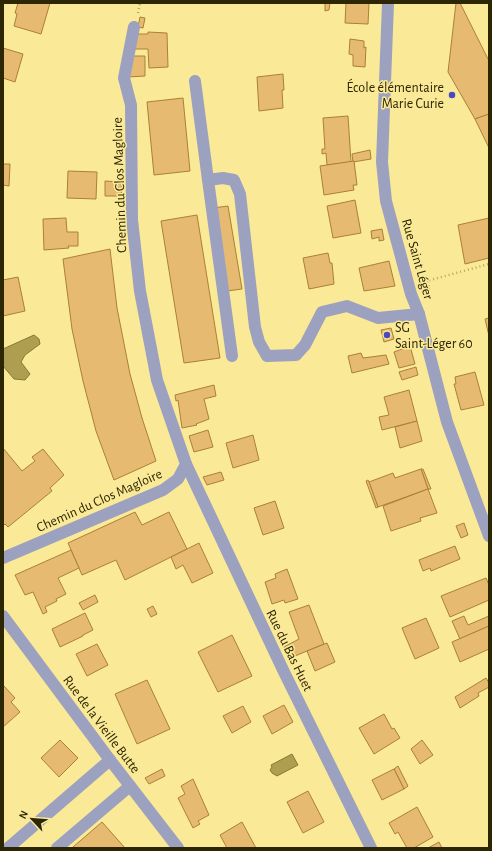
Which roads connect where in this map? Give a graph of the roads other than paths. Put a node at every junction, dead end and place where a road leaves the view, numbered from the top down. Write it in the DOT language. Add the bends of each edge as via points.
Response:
graph roads {
  1 [pos="388,3"];
  2 [pos="134,27"];
  3 [pos="195,81"];
  4 [pos="208,180"];
  5 [pos="419,314"];
  6 [pos="232,356"];
  7 [pos="186,464"];
  8 [pos="489,536"];
  9 [pos="3,558"];
  10 [pos="3,616"];
  11 [pos="110,760"];
  12 [pos="130,786"];
  13 [pos="8,848"];
  14 [pos="57,848"];
  15 [pos="178,848"];
  16 [pos="371,848"];
  1 -- 5 [label="street, Rue Saint Léger" via="382,162 386,201"];
  2 -- 7 [label="street, Chemin du Clos Magloire" via="124,78 131,105 132,220 140,291 157,380"];
  3 -- 4 [label="street"];
  4 -- 5 [label="street" via="234,180 240,194 255,327 259,342 267,356 296,355 305,345 322,312 347,306 378,318"];
  4 -- 6 [label="street"];
  5 -- 8 [label="street, Rue Saint Léger" via="447,422"];
  7 -- 9 [label="street, Chemin du Clos Magloire" via="178,479 163,490"];
  7 -- 16 [label="street, Rue du Bas Huet"];
  10 -- 11 [label="street, Rue de la Vieille Butte"];
  11 -- 12 [label="street, Rue de la Vieille Butte"];
  11 -- 13 [label="street"];
  12 -- 14 [label="street"];
  12 -- 15 [label="street, Rue de la Vieille Butte"];
}
